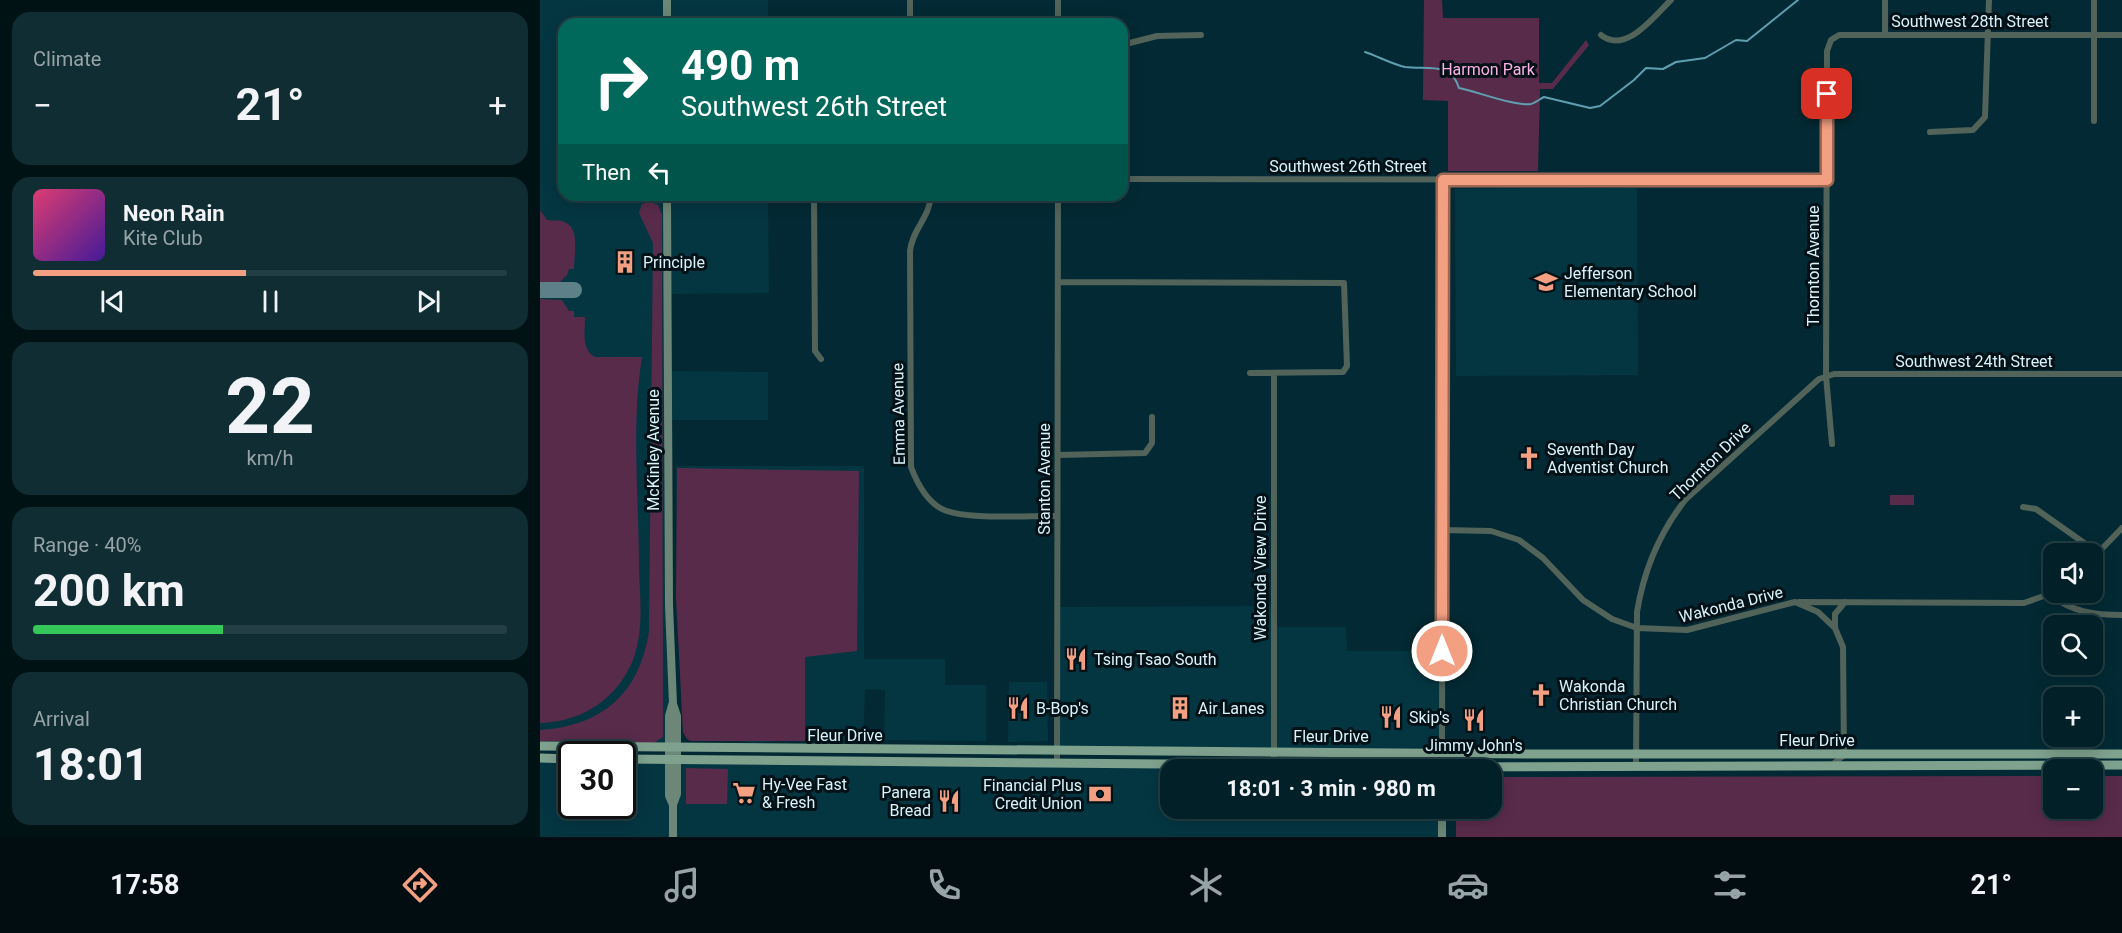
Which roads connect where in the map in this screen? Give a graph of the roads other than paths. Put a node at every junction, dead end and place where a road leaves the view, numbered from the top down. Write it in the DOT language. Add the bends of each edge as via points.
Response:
graph roads {
  1 [pos="667,0"];
  2 [pos="910,0"];
  3 [pos="1058,0"];
  4 [pos="1671,0"];
  5 [pos="1885,0"];
  6 [pos="1989,0"];
  7 [pos="2094,0"];
  8 [pos="667,18"];
  9 [pos="909,18"];
  10 [pos="1058,18"];
  11 [pos="1885,34"];
  12 [pos="1989,34"];
  13 [pos="1201,35"];
  14 [pos="1601,35"];
  15 [pos="2094,35"];
  16 [pos="2122,35"];
  17 [pos="1128,43"];
  18 [pos="1827,51"];
  19 [pos="2094,121"];
  20 [pos="1930,132"];
  21 [pos="1128,179"];
  22 [pos="1443,180"];
  23 [pos="1827,180"];
  24 [pos="667,201"];
  25 [pos="814,201"];
  26 [pos="930,201"];
  27 [pos="1058,201"];
  28 [pos="1058,282"];
  29 [pos="821,359"];
  30 [pos="1250,373"];
  31 [pos="1274,373"];
  32 [pos="2122,374"];
  33 [pos="1826,376"];
  34 [pos="1152,417"];
  35 [pos="1832,444"];
  36 [pos="1058,455"];
  37 [pos="2022,507"];
  38 [pos="1057,516"];
  39 [pos="2122,528"];
  40 [pos="1442,530"];
  41 [pos="2084,543"];
  42 [pos="2103,546"];
  43 [pos="2043,597"];
  44 [pos="1795,602"];
  45 [pos="1845,602"];
  46 [pos="2065,603"];
  47 [pos="2122,615"];
  48 [pos="1637,628"];
  49 [pos="1835,628"];
  50 [pos="540,746"];
  51 [pos="673,747"];
  52 [pos="1057,750"];
  53 [pos="1274,751"];
  54 [pos="1442,752"];
  55 [pos="2122,754"];
  56 [pos="1637,755"];
  57 [pos="1844,755"];
  58 [pos="540,759"];
  59 [pos="558,759"];
  60 [pos="636,759"];
  61 [pos="1274,759"];
  62 [pos="1442,759"];
  63 [pos="673,760"];
  64 [pos="1057,763"];
  65 [pos="1160,763"];
  66 [pos="1636,765"];
  67 [pos="1832,765"];
  68 [pos="2122,765"];
  69 [pos="1502,767"];
  70 [pos="1442,819"];
  71 [pos="673,837"];
  72 [pos="1442,837"];
  1 -- 8 [label="main road"];
  2 -- 9 [label="street"];
  3 -- 10 [label="street"];
  4 -- 14 [label="street" via="1630,37 1612,41"];
  5 -- 11 [label="street"];
  6 -- 12 [label="street"];
  7 -- 15 [label="street"];
  11 -- 12 [label="street, Southwest 28th Street"];
  11 -- 18 [label="street, Southwest 28th Street" via="1839,35 1831,40"];
  12 -- 15 [label="street, Southwest 28th Street"];
  12 -- 20 [label="street" via="1986,112 1982,123 1973,130"];
  13 -- 17 [label="street" via="1157,36"];
  15 -- 16 [label="street, Southwest 28th Street"];
  15 -- 19 [label="street"];
  18 -- 23 [label="street, Thornton Avenue"];
  21 -- 22 [label="street, Southwest 26th Street"];
  22 -- 23 [label="street, Southwest 26th Street"];
  22 -- 40 [label="street"];
  23 -- 33 [label="street, Thornton Avenue"];
  24 -- 51 [label="main road, McKinley Avenue" via="669,605 673,705 677,716"];
  25 -- 29 [label="street" via="815,351"];
  26 -- 38 [label="street, Emma Avenue" via="912,238 910,251 911,467 919,488 941,509 968,515"];
  27 -- 28 [label="street, Stanton Avenue"];
  28 -- 31 [label="street" via="1340,282 1346,288 1347,366 1343,372"];
  28 -- 36 [label="street, Stanton Avenue"];
  30 -- 31 [label="street"];
  31 -- 53 [label="street, Wakonda View Drive"];
  32 -- 33 [label="street, Southwest 24th Street"];
  33 -- 35 [label="street, Thornton Avenue"];
  33 -- 48 [label="street, Thornton Drive" via="1701,484 1673,515 1646,572"];
  34 -- 36 [label="street" via="1152,443 1145,453"];
  36 -- 38 [label="street, Stanton Avenue"];
  37 -- 41 [label="street" via="2036,509"];
  38 -- 52 [label="street, Stanton Avenue"];
  39 -- 42 [label="street"];
  40 -- 48 [label="street, Wakonda Drive" via="1491,531 1519,540 1543,558 1582,600 1612,619"];
  40 -- 54 [label="street"];
  43 -- 45 [label="street" via="2024,603"];
  44 -- 45 [label="street"];
  44 -- 48 [label="street, Wakonda Drive" via="1687,630"];
  44 -- 49 [label="street, Wakonda Drive" via="1818,612"];
  45 -- 49 [label="street" via="1835,614"];
  46 -- 47 [label="street" via="2075,610"];
  48 -- 56 [label="street, Thornton Drive"];
  49 -- 57 [label="street" via="1844,658"];
  50 -- 51 [label="main road, Fleur Drive"];
  51 -- 52 [label="main road, Fleur Drive"];
  51 -- 63 [label="main road, McKinley Avenue"];
  52 -- 53 [label="main road, Fleur Drive"];
  52 -- 64 [label="street, Stanton Avenue"];
  53 -- 54 [label="main road, Fleur Drive"];
  53 -- 61 [label="street, Wakonda View Drive"];
  54 -- 56 [label="main road, Fleur Drive"];
  54 -- 62 [label="main road"];
  55 -- 57 [label="main road, Fleur Drive"];
  56 -- 57 [label="main road, Fleur Drive"];
  56 -- 66 [label="street, Thornton Drive"];
  57 -- 67 [label="street"];
  58 -- 59 [label="main road"];
  60 -- 63 [label="main road, Fleur Drive"];
  63 -- 64 [label="main road, Fleur Drive"];
  63 -- 71 [label="main road, McKinley Avenue" via="669,796 673,805"];
  64 -- 65 [label="main road, Fleur Drive"];
  66 -- 67 [label="main road, Fleur Drive"];
  66 -- 69 [label="main road, Fleur Drive"];
  67 -- 68 [label="main road, Fleur Drive"];
  70 -- 72 [label="main road"];
}
